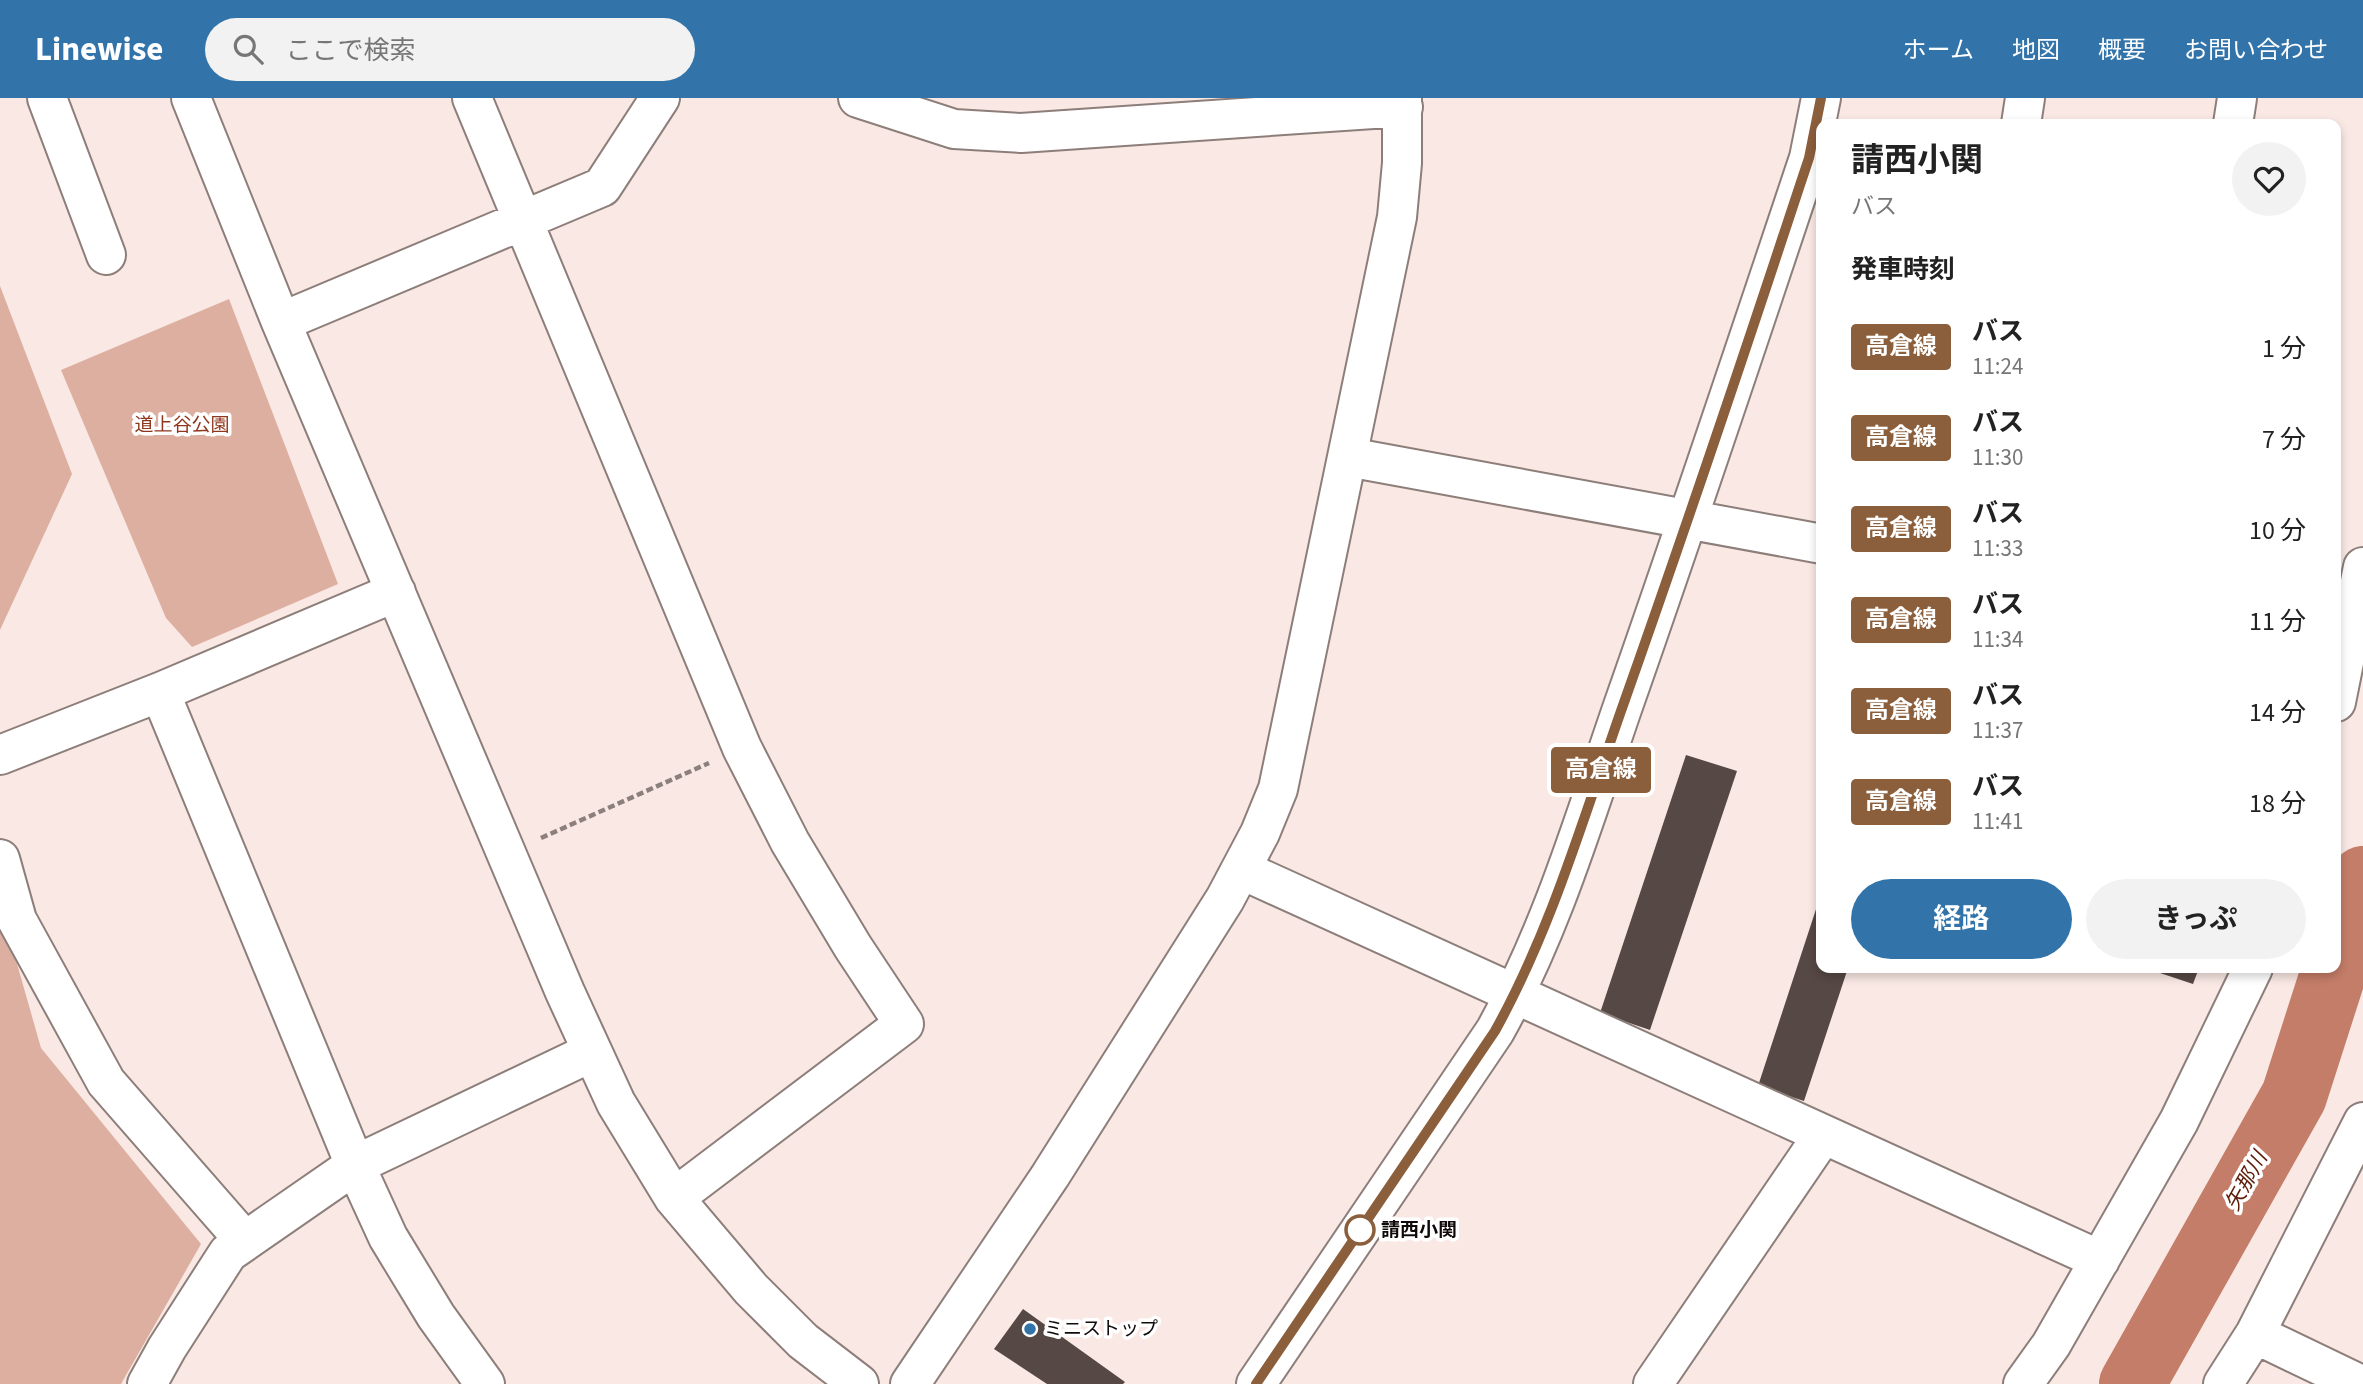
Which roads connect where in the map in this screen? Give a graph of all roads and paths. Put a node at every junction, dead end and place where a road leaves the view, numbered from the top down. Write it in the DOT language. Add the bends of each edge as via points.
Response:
graph roads {
  1 [pos="47,98"];
  2 [pos="191,98"];
  3 [pos="472,98"];
  4 [pos="660,98"];
  5 [pos="858,98"];
  6 [pos="1821,98"];
  7 [pos="2025,98"];
  8 [pos="2237,98"];
  9 [pos="1403,102"];
  10 [pos="1817,119"];
  11 [pos="2022,119"];
  12 [pos="2233,119"];
  13 [pos="1816,123"];
  14 [pos="522,220"];
  15 [pos="106,256"];
  16 [pos="281,322"];
  17 [pos="1348,457"];
  18 [pos="1689,519"];
  19 [pos="1816,543"];
  20 [pos="2363,567"];
  21 [pos="396,592"];
  22 [pos="2349,639"];
  23 [pos="2341,678"];
  24 [pos="160,692"];
  25 [pos="742,748"];
  26 [pos="0,755"];
  27 [pos="507,853"];
  28 [pos="0,859"];
  29 [pos="1242,870"];
  30 [pos="2251,973"];
  31 [pos="1515,995"];
  32 [pos="592,1052"];
  33 [pos="2363,1122"];
  34 [pos="1823,1135"];
  35 [pos="355,1165"];
  36 [pos="674,1198"];
  37 [pos="245,1241"];
  38 [pos="2100,1260"];
  39 [pos="2255,1335"];
  40 [pos="478,1381"];
  41 [pos="148,1384"];
  42 [pos="859,1384"];
  43 [pos="910,1384"];
  44 [pos="1256,1384"];
  45 [pos="1653,1384"];
  46 [pos="2024,1384"];
  47 [pos="2223,1384"];
  48 [pos="2359,1384"];
  1 -- 15 [label="street"];
  2 -- 16 [label="street"];
  3 -- 14 [label="street"];
  4 -- 14 [label="street" via="602,187"];
  5 -- 9 [label="street" via="954,129 1021,133"];
  6 -- 10 [label="street"];
  7 -- 11 [label="street"];
  8 -- 12 [label="street"];
  9 -- 17 [label="street" via="1397,217"];
  13 -- 18 [label="street" via="1809,158"];
  14 -- 16 [label="street"];
  14 -- 25 [label="street"];
  16 -- 21 [label="street"];
  17 -- 18 [label="street"];
  17 -- 29 [label="street" via="1278,789"];
  18 -- 19 [label="street"];
  18 -- 31 [label="street" via="1548,922"];
  20 -- 22 [label="street"];
  21 -- 24 [label="street"];
  21 -- 27 [label="street"];
  22 -- 23 [label="street"];
  24 -- 26 [label="street"];
  24 -- 35 [label="street"];
  25 -- 27 [label="path"];
  25 -- 36 [label="street" via="790,842 904,1024"];
  27 -- 32 [label="street"];
  28 -- 37 [label="street" via="17,920 106,1082"];
  29 -- 31 [label="street"];
  29 -- 43 [label="street" via="1050,1176"];
  30 -- 38 [label="street" via="2179,1121"];
  31 -- 34 [label="street"];
  31 -- 44 [label="street"];
  32 -- 35 [label="street"];
  32 -- 36 [label="street" via="616,1104"];
  33 -- 39 [label="street"];
  34 -- 38 [label="street"];
  34 -- 45 [label="street"];
  35 -- 37 [label="street"];
  35 -- 40 [label="street" via="388,1237"];
  36 -- 42 [label="street" via="751,1289 803,1341"];
  37 -- 41 [label="street" via="228,1253"];
  38 -- 46 [label="street"];
  39 -- 47 [label="street"];
  39 -- 48 [label="street"];
}
